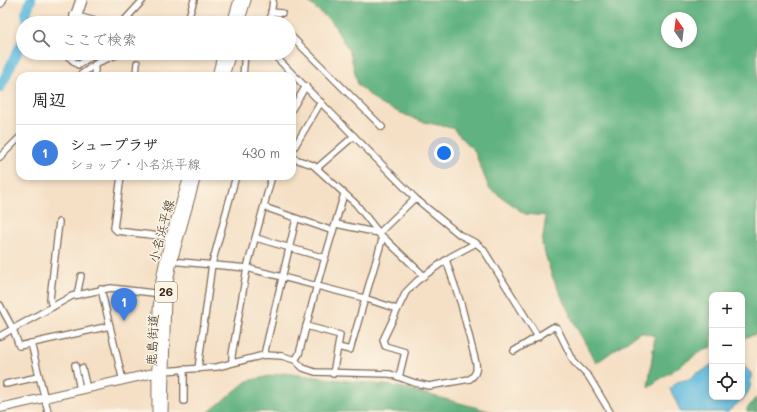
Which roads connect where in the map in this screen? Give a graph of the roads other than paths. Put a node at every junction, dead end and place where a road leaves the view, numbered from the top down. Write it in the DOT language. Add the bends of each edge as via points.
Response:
graph roads {
  1 [pos="79,0"];
  2 [pos="84,0"];
  3 [pos="194,0"];
  4 [pos="239,0"];
  5 [pos="246,0"];
  6 [pos="273,0"];
  7 [pos="140,1"];
  8 [pos="271,12"];
  9 [pos="282,13"];
  10 [pos="76,16"];
  11 [pos="129,16"];
  12 [pos="189,16"];
  13 [pos="234,16"];
  14 [pos="241,16"];
  15 [pos="271,16"];
  16 [pos="296,41"];
  17 [pos="73,60"];
  18 [pos="86,60"];
  19 [pos="104,60"];
  20 [pos="221,60"];
  21 [pos="229,60"];
  22 [pos="244,60"];
  23 [pos="279,60"];
  24 [pos="137,63"];
  25 [pos="95,69"];
  26 [pos="85,72"];
  27 [pos="95,72"];
  28 [pos="136,72"];
  29 [pos="218,72"];
  30 [pos="225,72"];
  31 [pos="243,72"];
  32 [pos="292,72"];
  33 [pos="296,76"];
  34 [pos="306,86"];
  35 [pos="296,102"];
  36 [pos="321,102"];
  37 [pos="382,127"];
  38 [pos="354,136"];
  39 [pos="16,141"];
  40 [pos="296,144"];
  41 [pos="0,157"];
  42 [pos="296,159"];
  43 [pos="317,168"];
  44 [pos="120,180"];
  45 [pos="188,180"];
  46 [pos="195,180"];
  47 [pos="235,180"];
  48 [pos="271,180"];
  49 [pos="344,194"];
  50 [pos="415,198"];
  51 [pos="264,207"];
  52 [pos="296,219"];
  53 [pos="59,222"];
  54 [pos="336,224"];
  55 [pos="333,231"];
  56 [pos="379,233"];
  57 [pos="168,237"];
  58 [pos="256,238"];
  59 [pos="476,243"];
  60 [pos="289,247"];
  61 [pos="325,258"];
  62 [pos="169,260"];
  63 [pos="446,260"];
  64 [pos="212,264"];
  65 [pos="248,268"];
  66 [pos="423,275"];
  67 [pos="81,276"];
  68 [pos="282,277"];
  69 [pos="317,285"];
  70 [pos="101,289"];
  71 [pos="78,294"];
  72 [pos="163,294"];
  73 [pos="364,298"];
  74 [pos="0,305"];
  75 [pos="52,306"];
  76 [pos="397,308"];
  77 [pos="110,326"];
  78 [pos="306,326"];
  79 [pos="13,329"];
  80 [pos="0,336"];
  81 [pos="538,336"];
  82 [pos="31,343"];
  83 [pos="338,347"];
  84 [pos="514,351"];
  85 [pos="264,355"];
  86 [pos="295,360"];
  87 [pos="232,362"];
  88 [pos="75,365"];
  89 [pos="82,368"];
  90 [pos="184,369"];
  91 [pos="198,369"];
  92 [pos="160,372"];
  93 [pos="333,374"];
  94 [pos="399,376"];
  95 [pos="38,377"];
  96 [pos="123,381"];
  97 [pos="6,384"];
  98 [pos="84,390"];
  99 [pos="44,398"];
  100 [pos="184,401"];
  101 [pos="0,408"];
  102 [pos="48,412"];
  103 [pos="157,412"];
  104 [pos="163,412"];
  105 [pos="610,412"];
  1 -- 10 [label="street"];
  2 -- 10 [label="street"];
  3 -- 12 [label="street"];
  4 -- 13 [label="main road"];
  5 -- 14 [label="main road"];
  6 -- 8 [label="street"];
  7 -- 11 [label="street"];
  8 -- 9 [label="street"];
  8 -- 15 [label="street"];
  16 -- 37 [label="street"];
  17 -- 18 [label="street" via="78,65"];
  19 -- 26 [label="street"];
  20 -- 29 [label="main road"];
  21 -- 30 [label="main road"];
  22 -- 31 [label="street"];
  23 -- 32 [label="street"];
  24 -- 28 [label="street"];
  25 -- 27 [label="street"];
  33 -- 34 [label="street"];
  34 -- 35 [label="street"];
  34 -- 36 [label="street"];
  36 -- 38 [label="street"];
  36 -- 40 [label="street"];
  38 -- 43 [label="street"];
  38 -- 50 [label="street"];
  39 -- 41 [label="street"];
  42 -- 43 [label="street"];
  43 -- 49 [label="street"];
  44 -- 57 [label="street" via="114,228 116,231"];
  45 -- 62 [label="main road, 小名浜平線 / 26"];
  46 -- 62 [label="main road, 26"];
  47 -- 64 [label="street"];
  48 -- 51 [label="street"];
  49 -- 54 [label="street"];
  49 -- 56 [label="street" via="356,204"];
  50 -- 56 [label="street"];
  50 -- 59 [label="street" via="460,235"];
  51 -- 52 [label="street"];
  51 -- 58 [label="street"];
  52 -- 55 [label="street"];
  52 -- 60 [label="street"];
  53 -- 75 [label="street" via="50,299"];
  54 -- 55 [label="street"];
  54 -- 56 [label="street"];
  55 -- 61 [label="street"];
  56 -- 66 [label="street"];
  56 -- 73 [label="street" via="382,240"];
  58 -- 60 [label="street"];
  58 -- 65 [label="street"];
  59 -- 63 [label="street"];
  59 -- 81 [label="street" via="483,249"];
  60 -- 61 [label="street"];
  60 -- 68 [label="street"];
  61 -- 69 [label="street"];
  62 -- 64 [label="street"];
  62 -- 72 [label="main road, 小名浜平線 / 26"];
  63 -- 66 [label="street"];
  63 -- 94 [label="street" via="475,356 475,375 470,379 429,386 415,384"];
  64 -- 65 [label="street"];
  64 -- 91 [label="street"];
  65 -- 68 [label="street"];
  65 -- 87 [label="street"];
  66 -- 76 [label="street" via="406,292"];
  67 -- 71 [label="street"];
  68 -- 69 [label="street"];
  68 -- 85 [label="street"];
  69 -- 73 [label="street"];
  69 -- 78 [label="street"];
  70 -- 71 [label="street"];
  70 -- 72 [label="street"];
  70 -- 77 [label="street"];
  71 -- 75 [label="street"];
  72 -- 92 [label="main road, 小名浜平線 / 26"];
  73 -- 76 [label="street"];
  73 -- 83 [label="street" via="350,350"];
  74 -- 79 [label="street"];
  75 -- 79 [label="street"];
  76 -- 94 [label="street" via="382,340 385,346 405,352"];
  77 -- 82 [label="street"];
  77 -- 96 [label="street"];
  78 -- 83 [label="street" via="340,335"];
  78 -- 86 [label="street"];
  79 -- 80 [label="street"];
  79 -- 82 [label="street" via="19,346"];
  81 -- 84 [label="street"];
  81 -- 105 [label="street" via="557,328 574,362 589,377"];
  82 -- 95 [label="street"];
  83 -- 93 [label="street"];
  85 -- 86 [label="street"];
  85 -- 87 [label="street"];
  86 -- 93 [label="street" via="303,368"];
  87 -- 91 [label="street"];
  88 -- 98 [label="street"];
  89 -- 98 [label="street"];
  90 -- 91 [label="street"];
  90 -- 92 [label="street"];
  90 -- 100 [label="street"];
  92 -- 96 [label="street"];
  92 -- 103 [label="main road, 小名浜平線 / 26"];
  92 -- 104 [label="main road, 鹿島街道 / 26"];
  93 -- 94 [label="street"];
  95 -- 97 [label="street"];
  95 -- 99 [label="street"];
  96 -- 98 [label="street"];
  98 -- 99 [label="street"];
  99 -- 101 [label="street"];
  99 -- 102 [label="street"];
}
